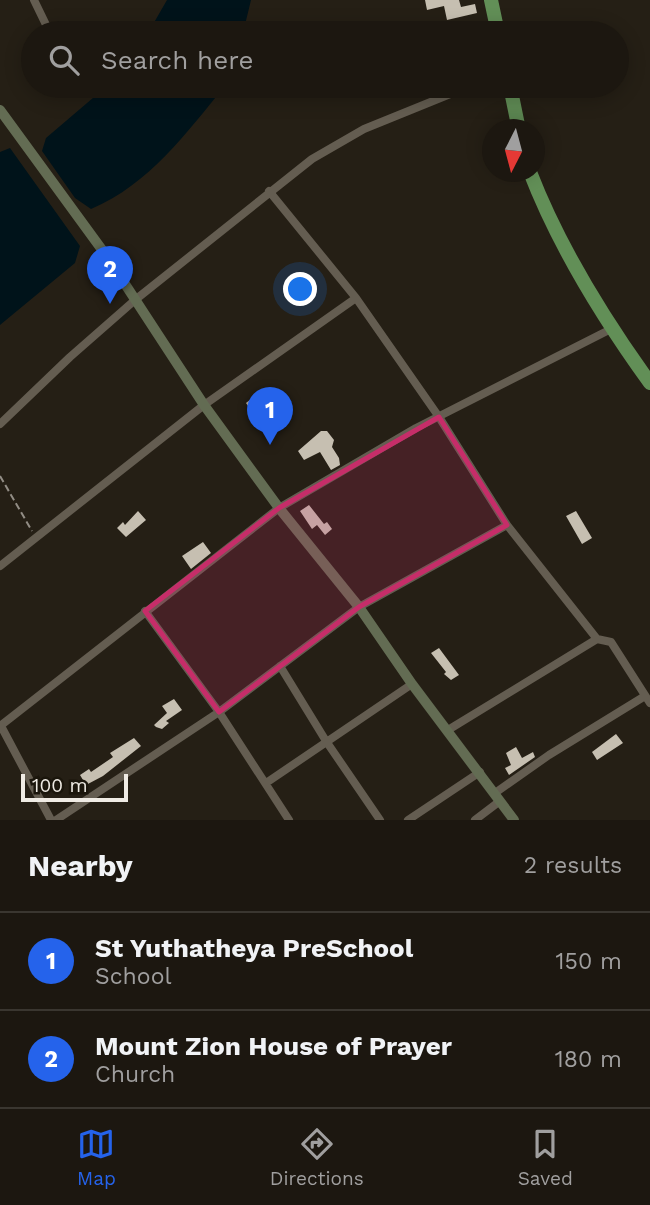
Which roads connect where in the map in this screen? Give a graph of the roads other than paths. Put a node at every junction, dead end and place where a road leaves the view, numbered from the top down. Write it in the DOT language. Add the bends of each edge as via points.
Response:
graph roads {
  1 [pos="34,0"];
  2 [pos="491,0"];
  3 [pos="44,21"];
  4 [pos="495,21"];
  5 [pos="440,98"];
  6 [pos="512,98"];
  7 [pos="0,110"];
  8 [pos="517,119"];
  9 [pos="535,182"];
  10 [pos="269,191"];
  11 [pos="356,298"];
  12 [pos="135,300"];
  13 [pos="612,328"];
  14 [pos="650,383"];
  15 [pos="204,405"];
  16 [pos="439,417"];
  17 [pos="0,424"];
  18 [pos="279,508"];
  19 [pos="508,524"];
  20 [pos="0,566"];
  21 [pos="359,607"];
  22 [pos="145,611"];
  23 [pos="597,639"];
  24 [pos="280,666"];
  25 [pos="412,684"];
  26 [pos="648,700"];
  27 [pos="219,712"];
  28 [pos="0,726"];
  29 [pos="448,730"];
  30 [pos="326,741"];
  31 [pos="480,772"];
  32 [pos="266,783"];
  33 [pos="497,797"];
  34 [pos="54,820"];
  35 [pos="289,820"];
  36 [pos="380,820"];
  37 [pos="408,820"];
  38 [pos="475,820"];
  39 [pos="514,820"];
  1 -- 3 [label="street"];
  2 -- 4 [label="highway"];
  5 -- 10 [label="street" via="364,129"];
  6 -- 8 [label="highway"];
  7 -- 12 [label="street"];
  9 -- 13 [label="highway" via="567,251"];
  10 -- 11 [label="street"];
  10 -- 12 [label="street"];
  11 -- 15 [label="street"];
  11 -- 16 [label="street"];
  12 -- 15 [label="street"];
  12 -- 17 [label="street"];
  13 -- 14 [label="highway"];
  13 -- 16 [label="street"];
  15 -- 18 [label="street"];
  15 -- 20 [label="street"];
  16 -- 18 [label="street"];
  16 -- 19 [label="street"];
  18 -- 21 [label="street"];
  18 -- 22 [label="street"];
  19 -- 21 [label="street"];
  19 -- 23 [label="street"];
  21 -- 24 [label="street"];
  21 -- 25 [label="street"];
  22 -- 27 [label="street"];
  22 -- 28 [label="street"];
  23 -- 26 [label="street" via="611,642"];
  23 -- 29 [label="street"];
  24 -- 27 [label="street"];
  24 -- 30 [label="street"];
  25 -- 29 [label="street"];
  25 -- 30 [label="street"];
  26 -- 33 [label="street" via="550,755"];
  27 -- 32 [label="street"];
  27 -- 34 [label="street"];
  28 -- 34 [label="street"];
  29 -- 31 [label="street"];
  30 -- 32 [label="street"];
  30 -- 36 [label="street"];
  31 -- 33 [label="street"];
  31 -- 37 [label="street"];
  32 -- 35 [label="street"];
  33 -- 38 [label="street"];
  33 -- 39 [label="street"];
}
